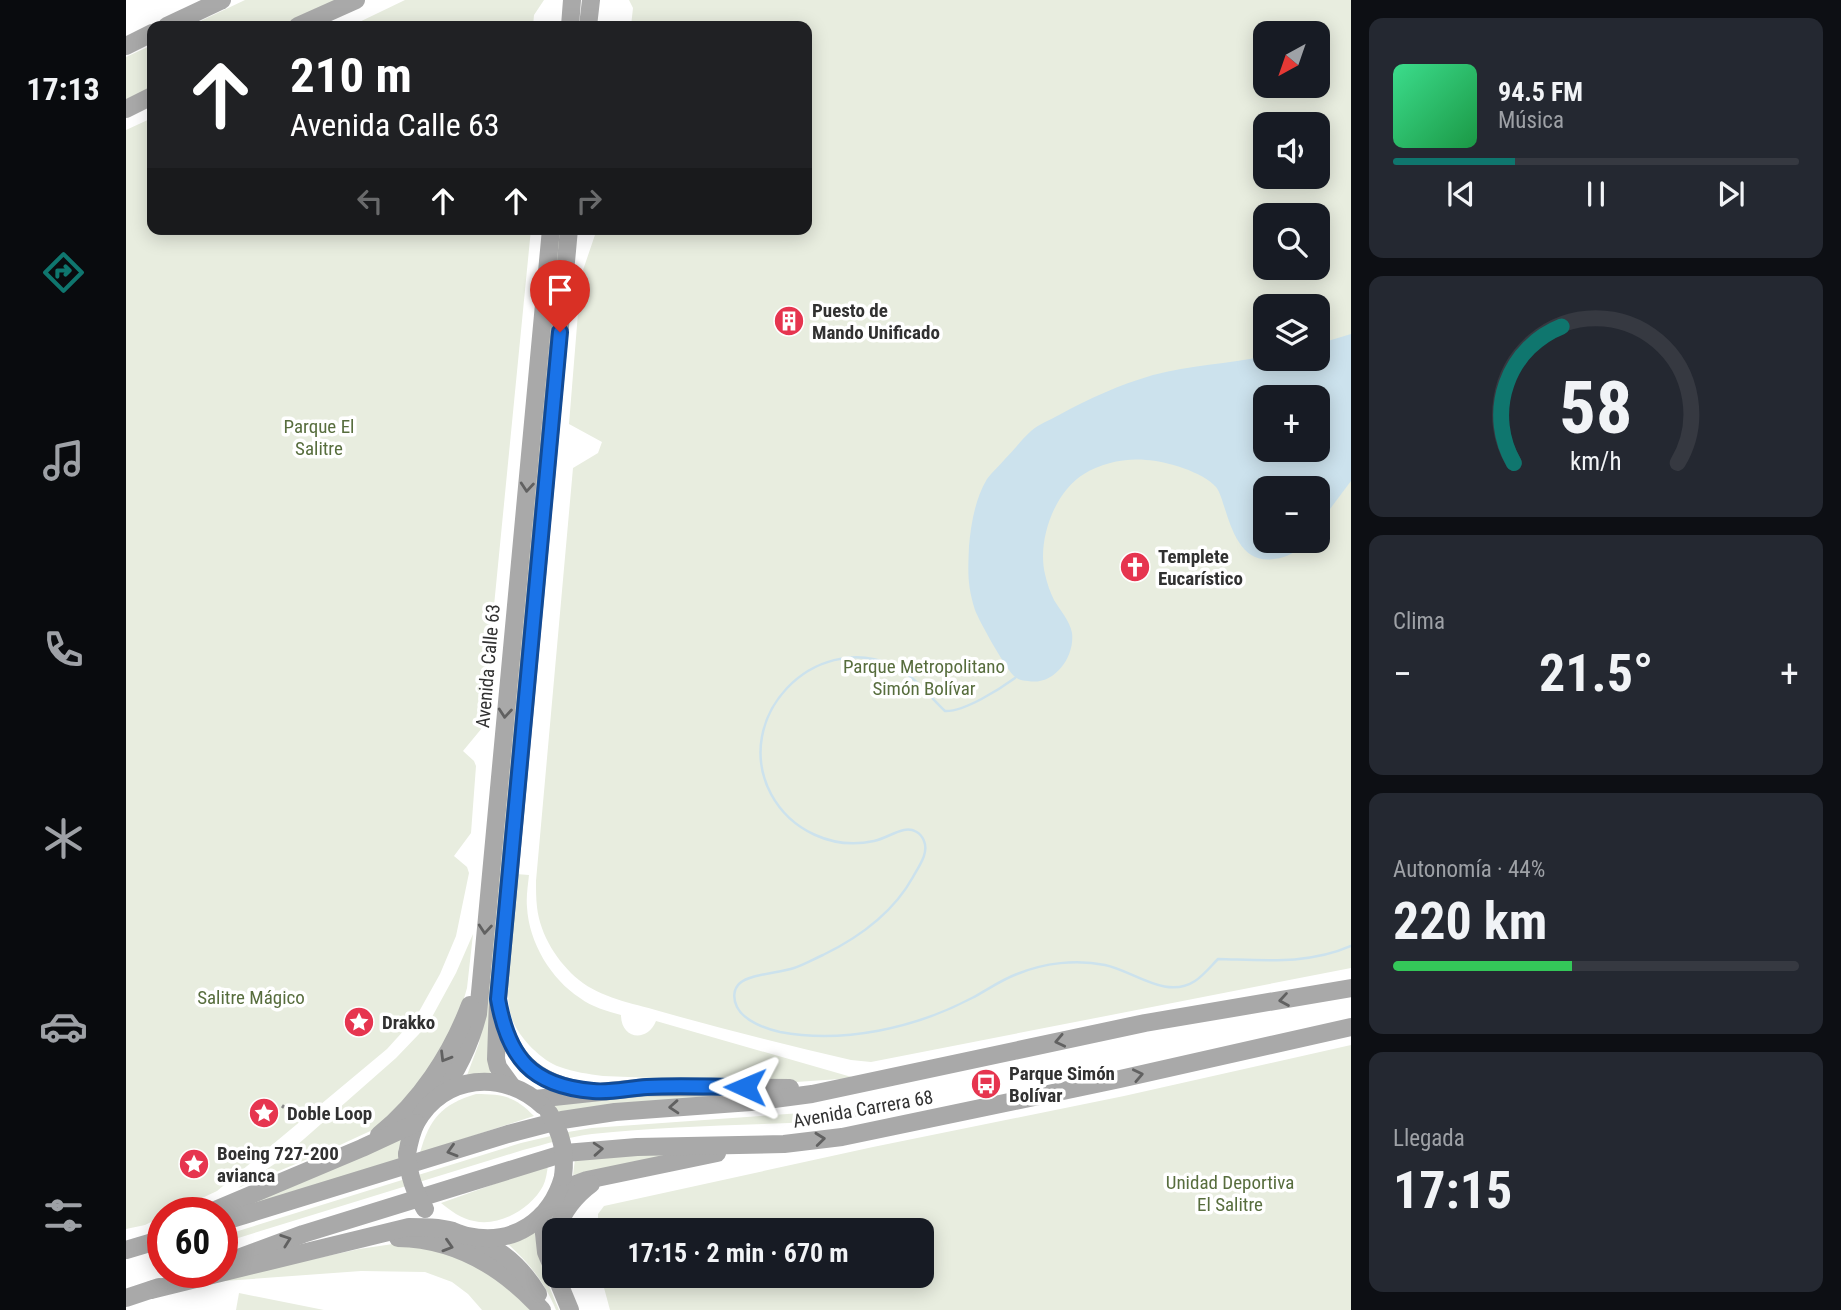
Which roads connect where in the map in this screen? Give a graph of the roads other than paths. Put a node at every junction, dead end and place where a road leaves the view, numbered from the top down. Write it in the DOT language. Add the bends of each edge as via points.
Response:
graph roads {
  1 [pos="222,0"];
  2 [pos="356,0"];
  3 [pos="572,0"];
  4 [pos="591,0"];
  5 [pos="178,21"];
  6 [pos="309,21"];
  7 [pos="570,21"];
  8 [pos="589,21"];
  9 [pos="147,36"];
  10 [pos="126,46"];
  11 [pos="147,98"];
  12 [pos="126,109"];
  13 [pos="550,235"];
  14 [pos="568,235"];
  15 [pos="516,599"];
  16 [pos="535,601"];
  17 [pos="482,972"];
  18 [pos="1351,988"];
  19 [pos="498,999"];
  20 [pos="1351,1027"];
  21 [pos="511,1085"];
  22 [pos="839,1089"];
  23 [pos="595,1092"];
  24 [pos="438,1097"];
  25 [pos="535,1098"];
  26 [pos="416,1123"];
  27 [pos="752,1145"];
  28 [pos="362,1148"];
  29 [pos="607,1175"];
  30 [pos="556,1198"];
  31 [pos="238,1200"];
  32 [pos="542,1215"];
  33 [pos="238,1217"];
  34 [pos="542,1218"];
  35 [pos="562,1218"];
  36 [pos="462,1234"];
  37 [pos="356,1239"];
  38 [pos="238,1258"];
  39 [pos="156,1288"];
  40 [pos="561,1288"];
  41 [pos="151,1290"];
  42 [pos="126,1297"];
  43 [pos="545,1310"];
  44 [pos="570,1310"];
  1 -- 5 [label="main road"];
  2 -- 6 [label="main road"];
  3 -- 7 [label="main road"];
  4 -- 8 [label="main road"];
  9 -- 10 [label="main road"];
  11 -- 12 [label="main road"];
  13 -- 15 [label="main road, Avenida Calle 63, one-way"];
  14 -- 16 [label="main road"];
  15 -- 16 [label="main road"];
  15 -- 17 [label="main road, Avenida Calle 63, one-way"];
  16 -- 19 [label="main road"];
  17 -- 24 [label="main road, Avenida Calle 63" via="474,1030"];
  17 -- 28 [label="main road, one-way" via="463,1024 435,1072 401,1115"];
  18 -- 22 [label="main road, Avenida Carrera 68, one-way" via="1145,1023"];
  19 -- 21 [label="main road" via="496,1059"];
  19 -- 23 [label="main road" via="509,1043 524,1063 551,1082"];
  27 -- 20 [label="main road, Avenida Carrera 68, one-way" via="883,1130"];
  21 -- 24 [label="main road" via="472,1082"];
  21 -- 25 [label="main road"];
  22 -- 23 [label="main road" via="647,1087"];
  22 -- 33 [label="main road, Avenida Carrera 68, one-way" via="562,1121"];
  23 -- 25 [label="main road"];
  24 -- 26 [label="main road"];
  25 -- 30 [label="main road, bridge" via="558,1127 563,1143 563,1177"];
  26 -- 28 [label="main road"];
  26 -- 36 [label="main road, bridge" via="407,1154 415,1192 438,1222"];
  27 -- 29 [label="main road"];
  38 -- 27 [label="main road, Avenida Carrera 68, one-way" via="565,1153"];
  28 -- 31 [label="main road"];
  29 -- 30 [label="main road" via="576,1184"];
  29 -- 35 [label="main road" via="577,1196"];
  30 -- 32 [label="main road"];
  32 -- 34 [label="main road"];
  32 -- 36 [label="main road" via="509,1236"];
  36 -- 37 [label="main road" via="410,1227"];
  36 -- 43 [label="main road" via="490,1245 518,1267"];
  37 -- 41 [label="main road"];
  37 -- 43 [label="main road, one-way" via="412,1238 463,1251 498,1269"];
  39 -- 41 [label="main road"];
  40 -- 44 [label="main road"];
  41 -- 42 [label="main road"];
}
